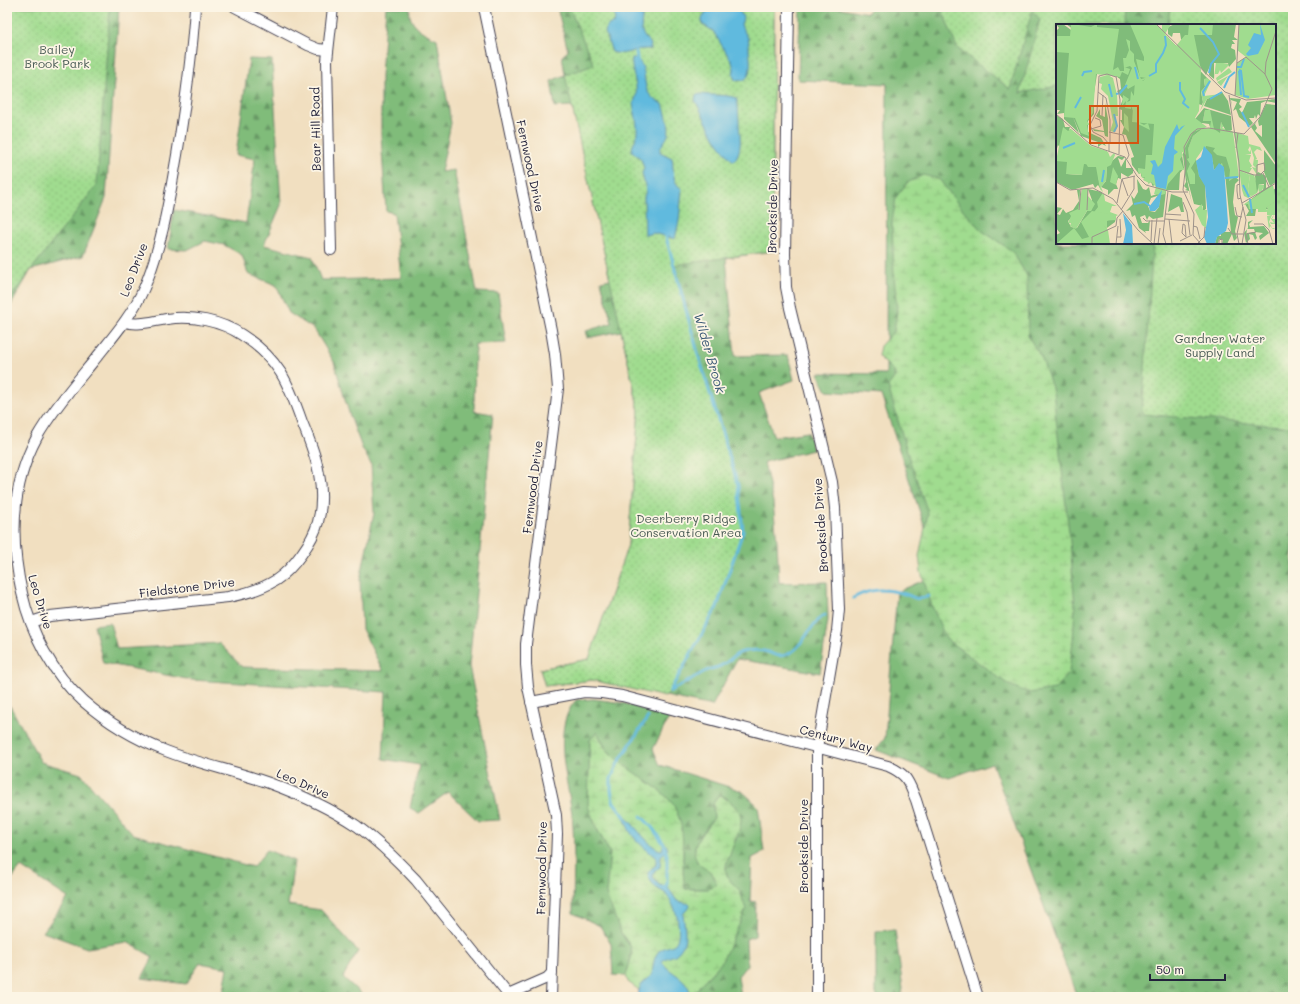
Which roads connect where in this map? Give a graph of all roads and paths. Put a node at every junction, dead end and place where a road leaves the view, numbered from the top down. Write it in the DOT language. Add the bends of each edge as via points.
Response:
graph roads {
  1 [pos="195,7"];
  2 [pos="235,7"];
  3 [pos="333,7"];
  4 [pos="484,7"];
  5 [pos="789,7"];
  6 [pos="328,50"];
  7 [pos="331,250"];
  8 [pos="125,322"];
  9 [pos="30,622"];
  10 [pos="531,702"];
  11 [pos="817,748"];
  12 [pos="552,973"];
  13 [pos="509,996"];
  14 [pos="551,997"];
  15 [pos="817,997"];
  16 [pos="978,997"];
  1 -- 8 [label="street, Leo Drive" via="184,107 164,221 144,288"];
  2 -- 6 [label="street" via="308,46"];
  3 -- 6 [label="street, Bear Hill Road"];
  4 -- 10 [label="street, Fernwood Drive" via="551,330 557,374 558,389 526,644"];
  5 -- 11 [label="street, Brookside Drive" via="786,287 831,474 839,604 837,631"];
  6 -- 7 [label="street, Bear Hill Road"];
  8 -- 9 [label="street, Leo Drive" via="43,427 24,468 16,499 14,529 18,572"];
  8 -- 9 [label="street, Fieldstone Drive" via="193,318 219,324 246,338 272,360 284,377 298,409 317,466 321,501 319,520 298,558 280,577 261,587 228,596 50,616"];
  9 -- 13 [label="street, Leo Drive" via="51,663 75,694 102,717 167,752 269,783 295,794 340,816 372,838 416,880"];
  10 -- 11 [label="street, Century Way" via="584,692 602,692"];
  10 -- 12 [label="street, Fernwood Drive" via="556,815"];
  11 -- 15 [label="street, Brookside Drive"];
  11 -- 16 [label="street, Century Way" via="888,766 902,773 907,780 916,800"];
  12 -- 13 [label="street" via="547,978"];
  12 -- 14 [label="street, Fernwood Drive"];
}
